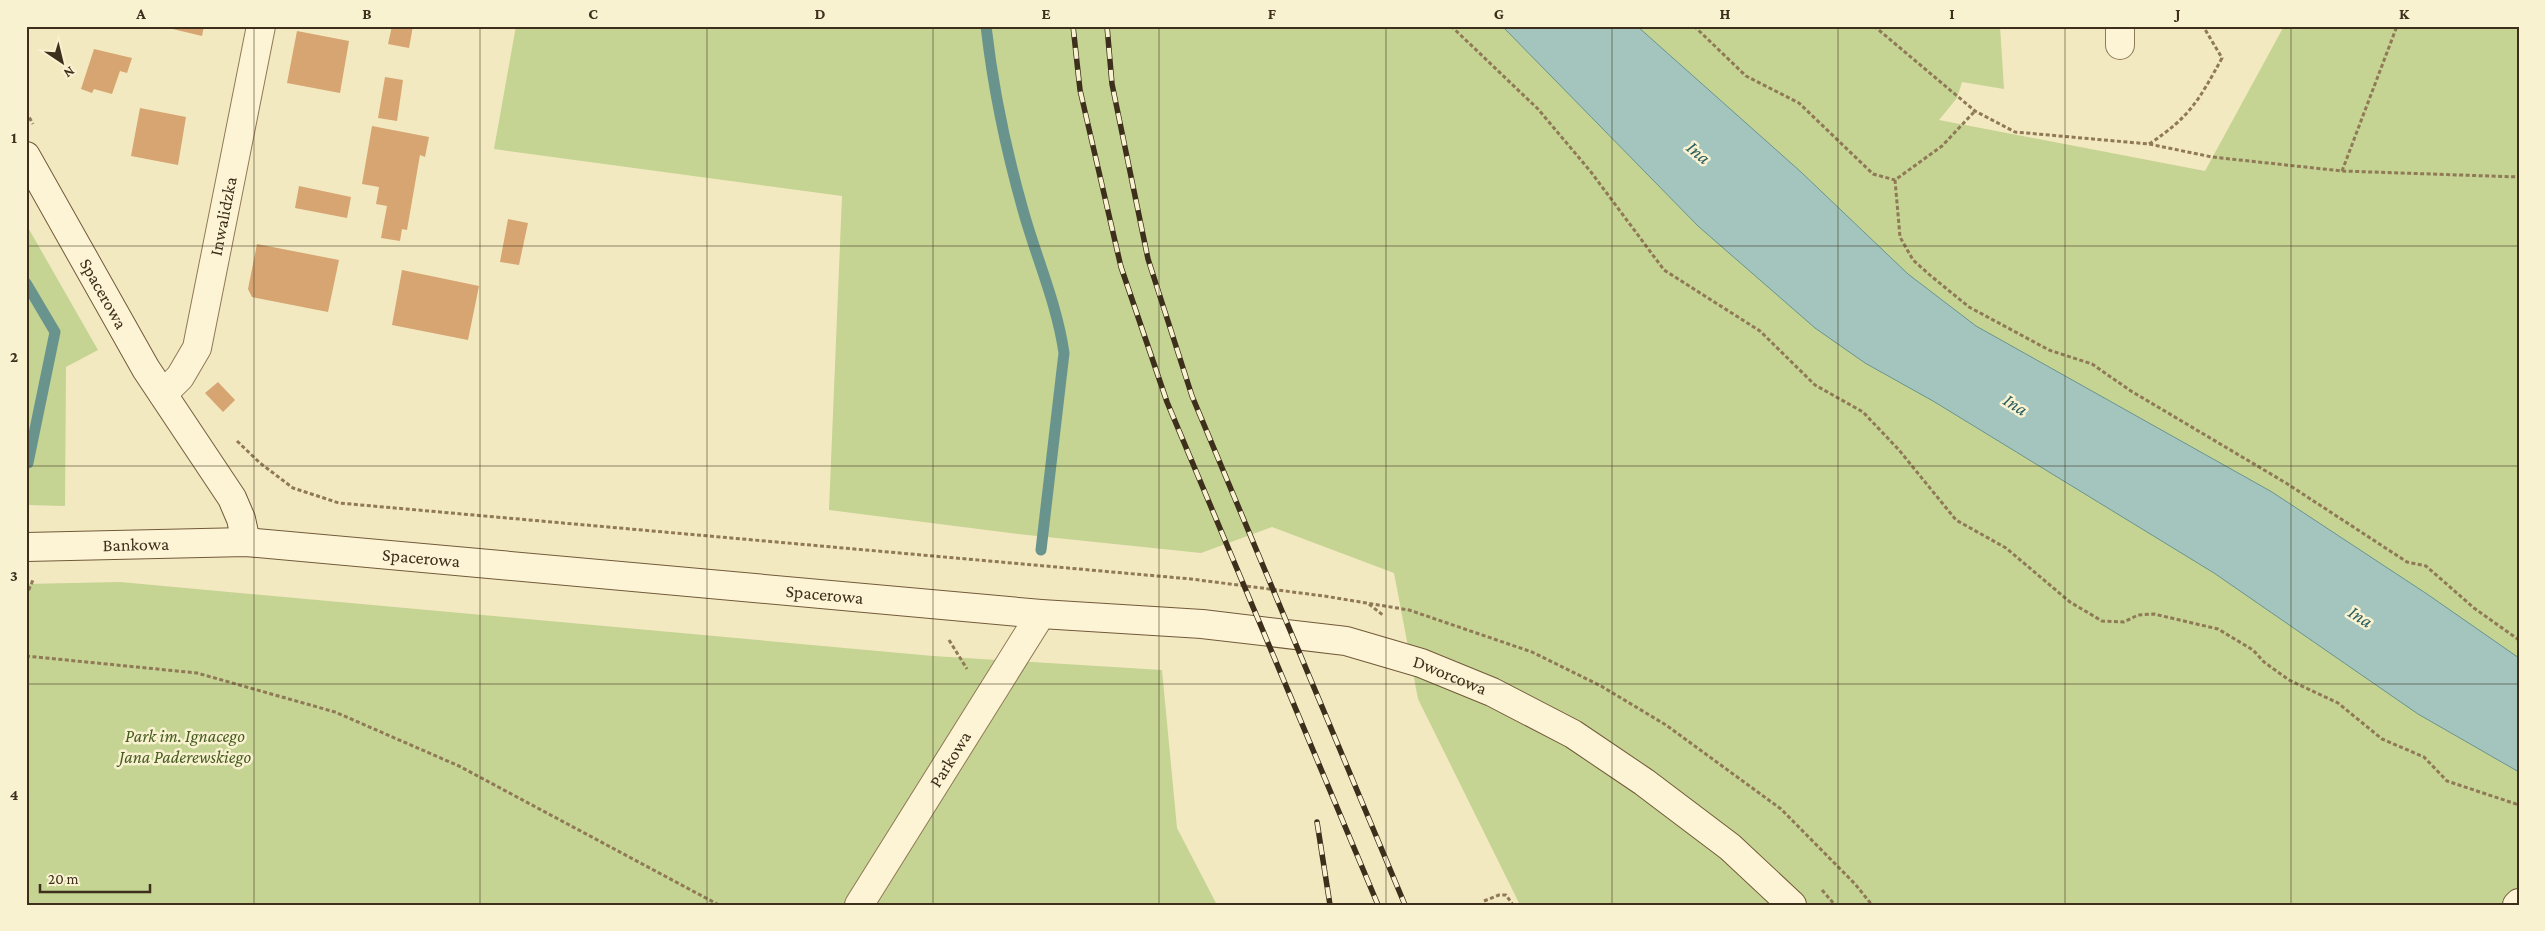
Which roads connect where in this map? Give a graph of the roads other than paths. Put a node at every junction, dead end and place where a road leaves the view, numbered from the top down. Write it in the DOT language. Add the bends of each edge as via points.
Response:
graph roads {
  1 [pos="261,26"];
  2 [pos="26,156"];
  3 [pos="163,394"];
  4 [pos="246,542"];
  5 [pos="26,547"];
  6 [pos="1041,614"];
  7 [pos="859,905"];
  8 [pos="1792,905"];
  1 -- 3 [label="street, Inwalidzka" via="198,348 180,376"];
  2 -- 3 [label="street, Spacerowa"];
  3 -- 4 [label="street, Spacerowa" via="232,498"];
  4 -- 5 [label="street, Bankowa"];
  4 -- 6 [label="street, Spacerowa"];
  6 -- 7 [label="street, Parkowa"];
  6 -- 8 [label="street, Dworcowa" via="1202,624 1346,641 1421,663 1492,692 1572,734 1644,782 1730,847"];
}
